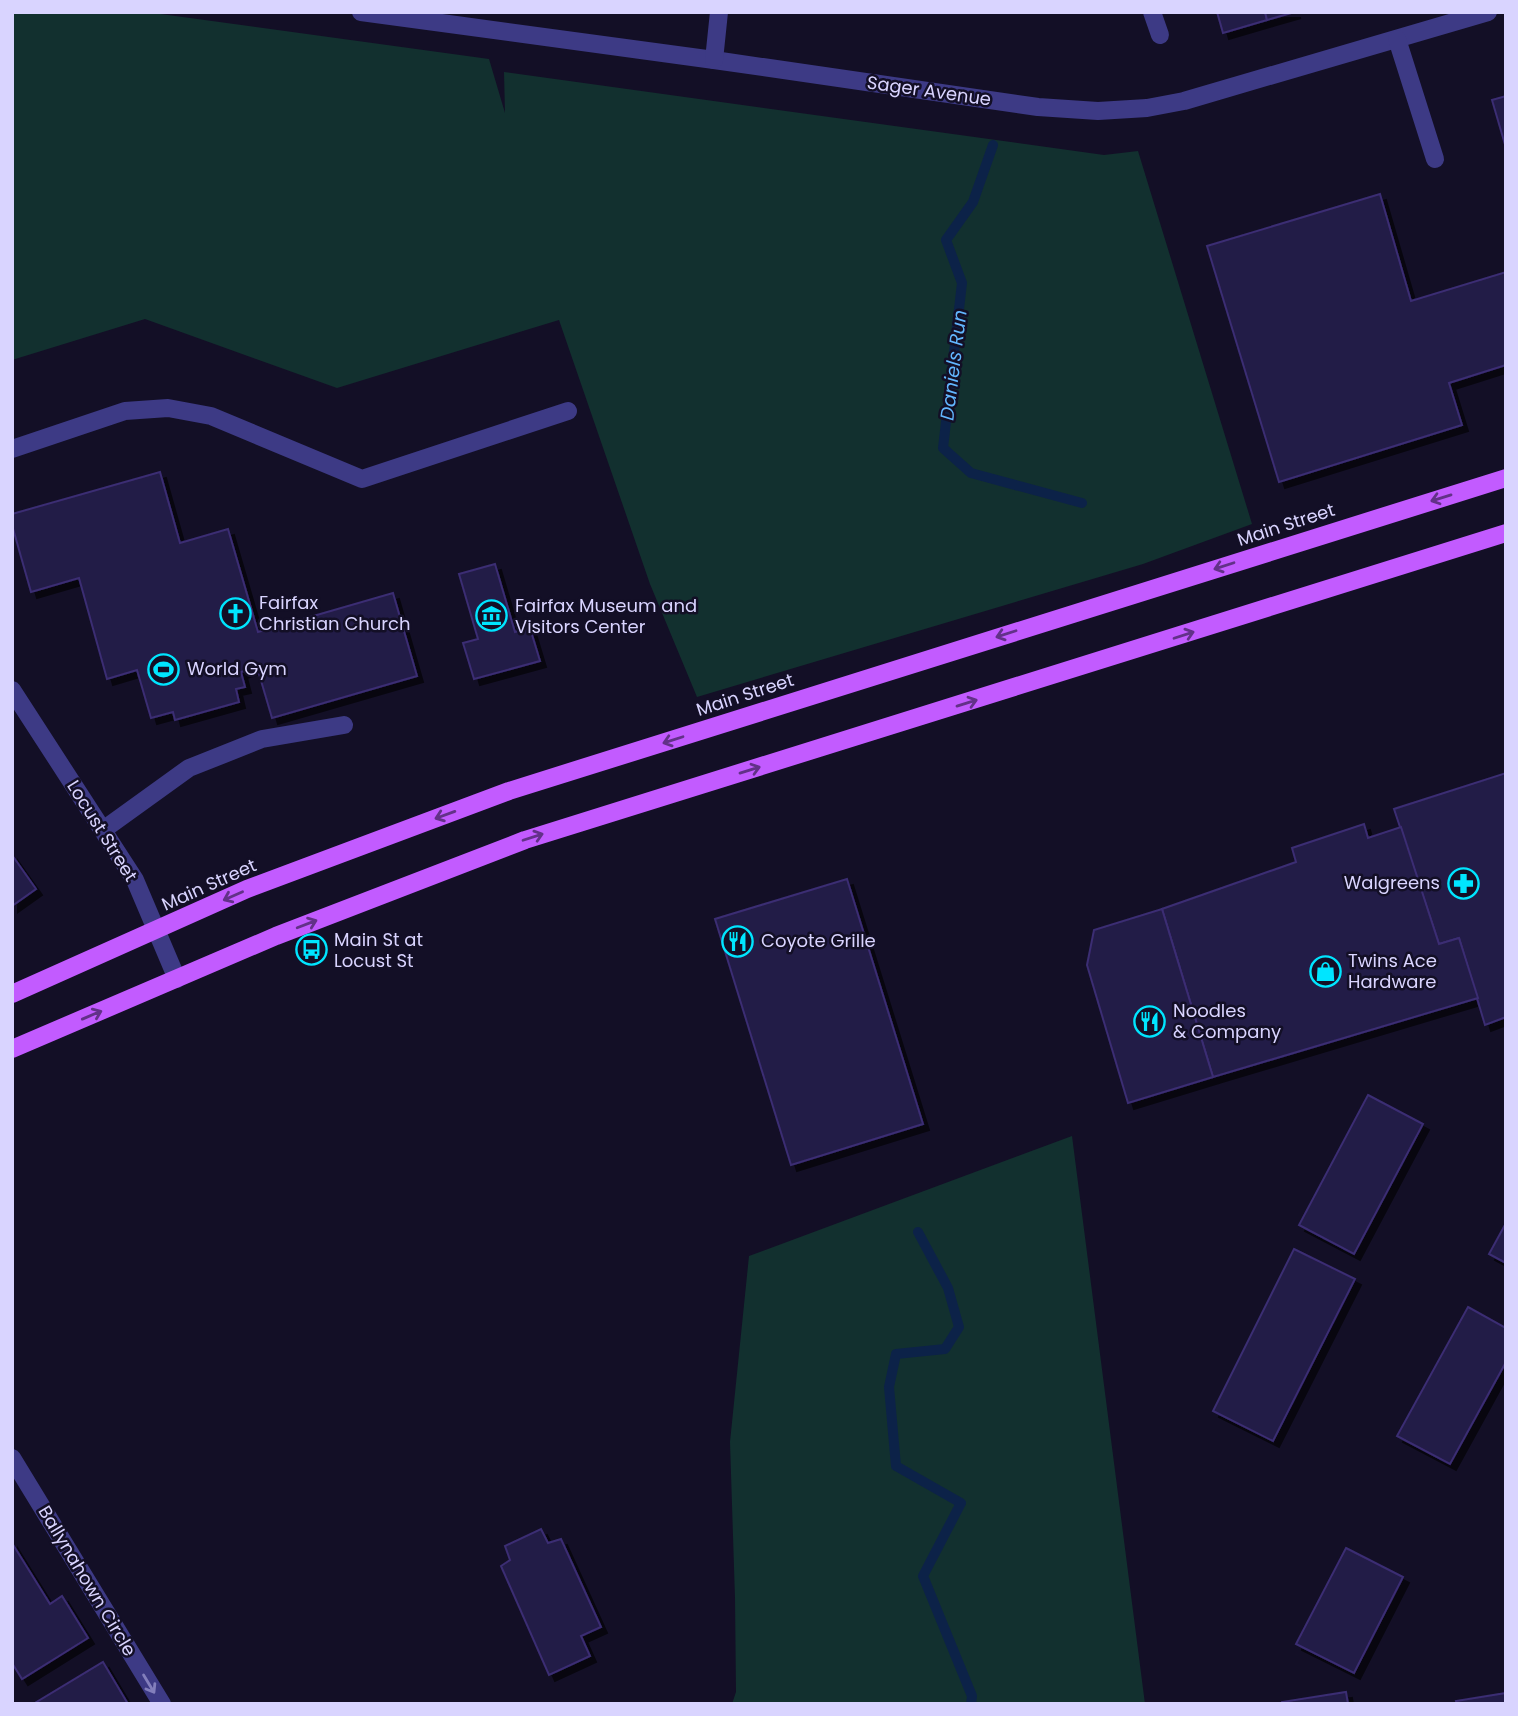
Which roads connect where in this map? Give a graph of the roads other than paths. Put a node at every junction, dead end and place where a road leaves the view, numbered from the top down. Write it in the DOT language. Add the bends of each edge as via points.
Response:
graph roads {
  1 [pos="361,12"];
  2 [pos="719,12"];
  3 [pos="1152,12"];
  4 [pos="1488,12"];
  5 [pos="1160,35"];
  6 [pos="1397,39"];
  7 [pos="714,60"];
  8 [pos="1435,159"];
  9 [pos="568,411"];
  10 [pos="12,449"];
  11 [pos="1506,478"];
  12 [pos="1506,533"];
  13 [pos="12,690"];
  14 [pos="345,725"];
  15 [pos="103,830"];
  16 [pos="156,931"];
  17 [pos="177,979"];
  18 [pos="12,994"];
  19 [pos="12,1049"];
  20 [pos="12,1458"];
  21 [pos="162,1704"];
  1 -- 7 [label="street, Sager Avenue"];
  2 -- 7 [label="street"];
  3 -- 5 [label="street"];
  4 -- 6 [label="street, Sager Avenue"];
  6 -- 7 [label="street, Sager Avenue" via="1184,101 1098,111 1038,107"];
  6 -- 8 [label="street"];
  9 -- 10 [label="street" via="362,478 211,416 168,408 125,411"];
  11 -- 16 [label="main road, Main Street, one-way" via="509,791 247,889"];
  17 -- 12 [label="main road, one-way" via="525,840"];
  13 -- 15 [label="street, Locust Street"];
  14 -- 15 [label="street" via="262,739 189,768"];
  15 -- 16 [label="street, Locust Street" via="135,880"];
  16 -- 17 [label="street, Locust Street"];
  16 -- 18 [label="main road, Main Street"];
  19 -- 17 [label="main road, one-way"];
  20 -- 21 [label="street, Ballynahown Circle, one-way"];
}
